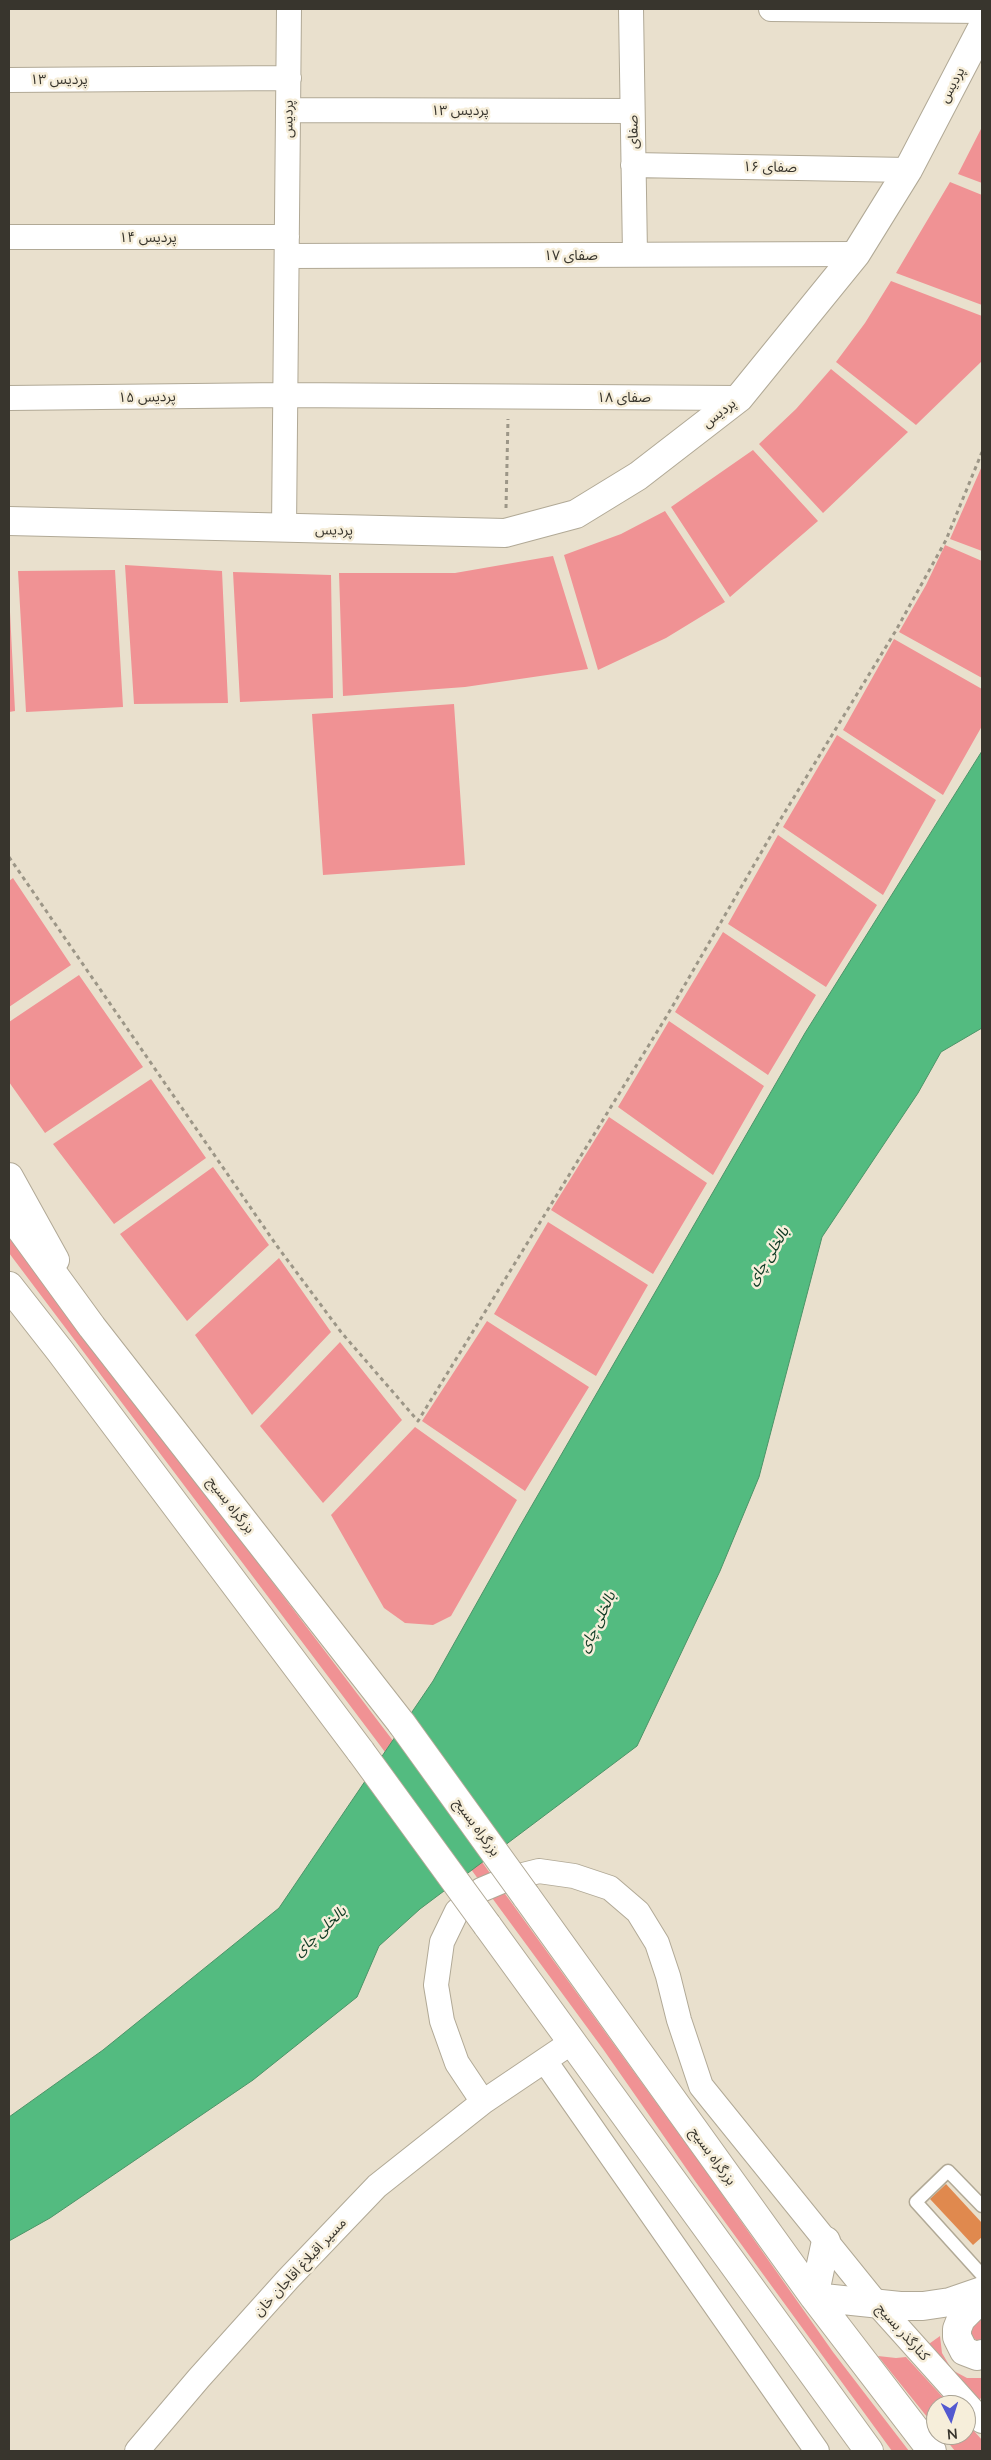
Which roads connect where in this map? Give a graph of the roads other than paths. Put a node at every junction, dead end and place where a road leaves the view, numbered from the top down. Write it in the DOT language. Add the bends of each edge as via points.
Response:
graph roads {
  1 [pos="289,9"];
  2 [pos="631,9"];
  3 [pos="771,9"];
  4 [pos="982,10"];
  5 [pos="982,28"];
  6 [pos="289,78"];
  7 [pos="9,80"];
  8 [pos="288,110"];
  9 [pos="632,111"];
  10 [pos="633,165"];
  11 [pos="908,170"];
  12 [pos="9,237"];
  13 [pos="287,246"];
  14 [pos="635,254"];
  15 [pos="856,254"];
  16 [pos="286,396"];
  17 [pos="9,398"];
  18 [pos="738,398"];
  19 [pos="9,521"];
  20 [pos="284,529"];
  21 [pos="9,1177"];
  22 [pos="9,1213"];
  23 [pos="9,1286"];
  24 [pos="92,1327"];
  25 [pos="572,2042"];
  26 [pos="545,2061"];
  27 [pos="483,2102"];
  28 [pos="982,2206"];
  29 [pos="826,2241"];
  30 [pos="982,2275"];
  31 [pos="982,2291"];
  32 [pos="814,2297"];
  33 [pos="982,2298"];
  34 [pos="877,2304"];
  35 [pos="982,2354"];
  36 [pos="982,2421"];
  37 [pos="137,2451"];
  38 [pos="817,2451"];
  39 [pos="869,2451"];
  40 [pos="932,2451"];
  1 -- 6 [label="street, پردیس"];
  2 -- 9 [label="street, صفای"];
  3 -- 4 [label="street"];
  5 -- 11 [label="main road, پردیس"];
  6 -- 7 [label="street, پردیس ۱۳"];
  6 -- 8 [label="street, پردیس"];
  8 -- 9 [label="street, پردیس ۱۳"];
  8 -- 13 [label="street, پردیس"];
  9 -- 10 [label="street, صفای"];
  10 -- 11 [label="street, صفای ۱۶"];
  10 -- 14 [label="street, صفای"];
  11 -- 15 [label="main road, پردیس"];
  12 -- 13 [label="street, پردیس ۱۴"];
  13 -- 14 [label="street, صفای ۱۷"];
  13 -- 16 [label="street, پردیس"];
  14 -- 15 [label="street, صفای ۱۷"];
  15 -- 18 [label="main road, پردیس"];
  16 -- 17 [label="street, پردیس ۱۵"];
  16 -- 18 [label="street, صفای ۱۸"];
  16 -- 20 [label="street, پردیس"];
  18 -- 20 [label="main road, پردیس" via="638,476 576,514 505,533"];
  19 -- 20 [label="main road, پردیس"];
  21 -- 24 [label="main road"];
  22 -- 24 [label="main road, بزرگراه بسیج"];
  23 -- 25 [label="main road, bridge" via="362,1752"];
  24 -- 32 [label="main road, بزرگراه بسیج, bridge" via="402,1724"];
  25 -- 26 [label="street, مسیر اقبلاغ اقاجان خان"];
  25 -- 39 [label="main road"];
  26 -- 27 [label="street, مسیر اقبلاغ اقاجان خان"];
  26 -- 38 [label="street"];
  27 -- 29 [label="street, کنارگذر بسیج" via="457,2063 442,2021 436,1985 442,1942 457,1911 481,1890 539,1871 574,1876 610,1888 638,1912 657,1943 701,2086"];
  27 -- 37 [label="street, مسیر اقبلاغ اقاجان خان" via="377,2186 198,2378"];
  28 -- 30 [label="lane" via="948,2171 916,2202"];
  29 -- 32 [label="main road"];
  29 -- 34 [label="street, کنارگذر بسیج"];
  31 -- 34 [label="main road" via="950,2302 923,2306"];
  32 -- 34 [label="main road"];
  32 -- 40 [label="main road, بزرگراه بسیج"];
  33 -- 35 [label="main road" via="961,2319 957,2329 964,2351 977,2356"];
  34 -- 36 [label="street, کنارگذر بسیج"];
}
